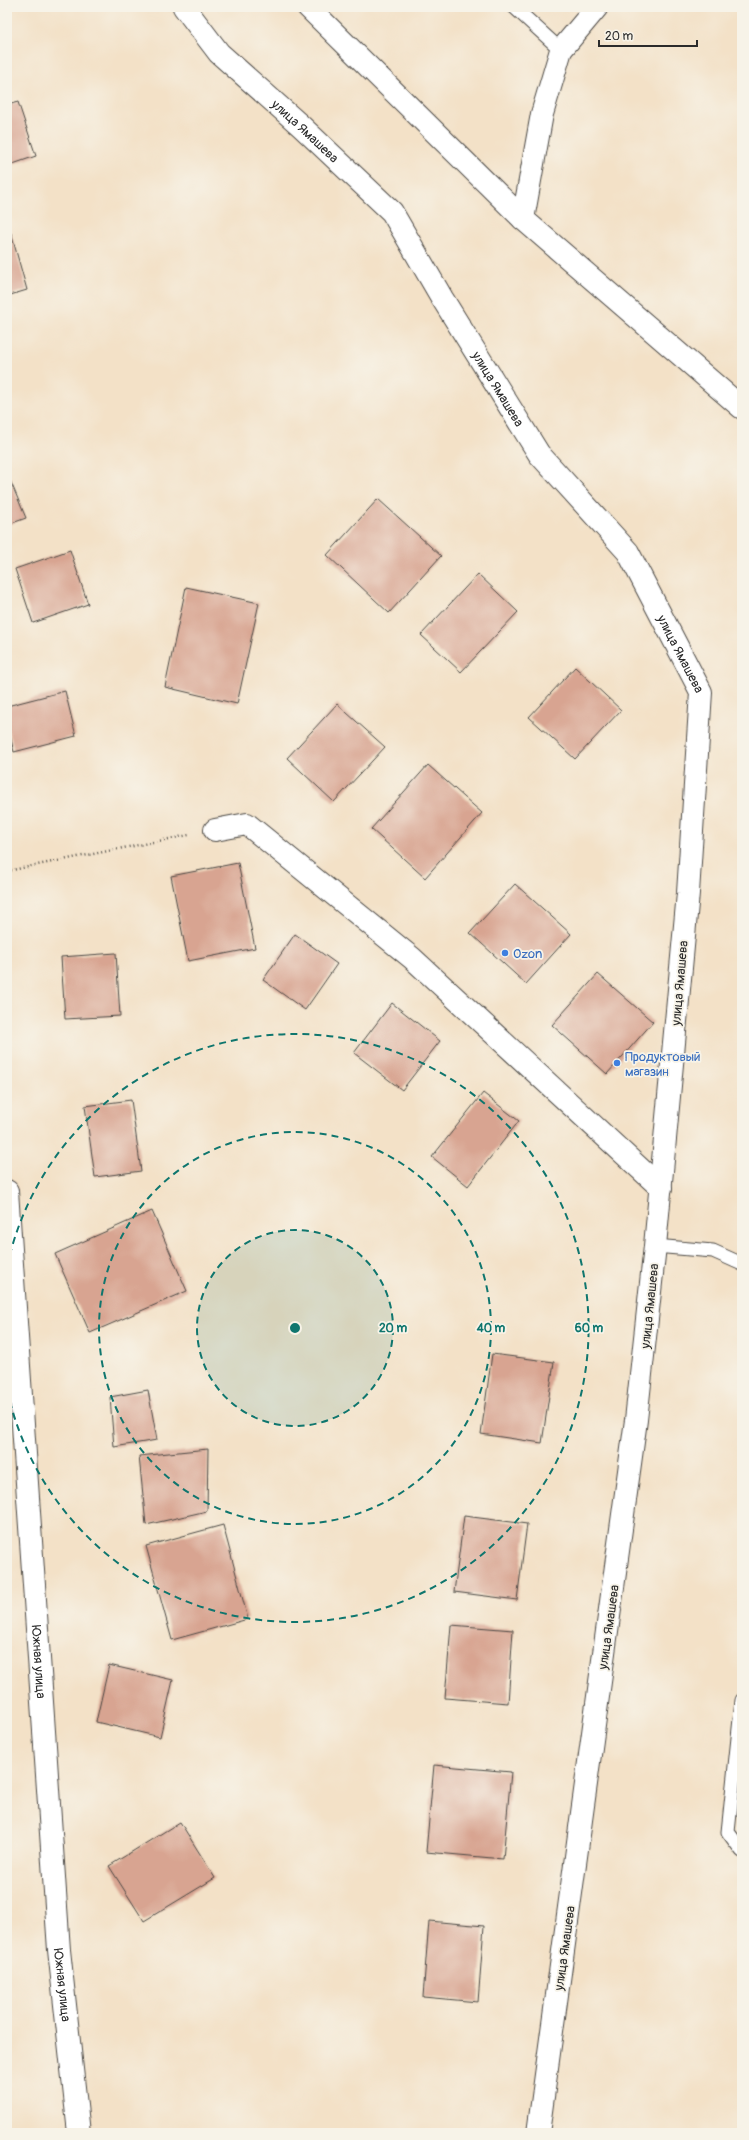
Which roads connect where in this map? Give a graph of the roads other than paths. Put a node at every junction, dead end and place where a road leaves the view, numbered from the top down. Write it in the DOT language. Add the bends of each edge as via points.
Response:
graph roads {
  1 [pos="184,7"];
  2 [pos="308,7"];
  3 [pos="514,7"];
  4 [pos="597,7"];
  5 [pos="561,50"];
  6 [pos="523,220"];
  7 [pos="742,408"];
  8 [pos="215,830"];
  9 [pos="661,1188"];
  10 [pos="7,1191"];
  11 [pos="655,1246"];
  12 [pos="742,1264"];
  13 [pos="742,1700"];
  14 [pos="742,1850"];
  15 [pos="79,2133"];
  16 [pos="538,2133"];
  1 -- 9 [label="street, улица Ямашева" via="219,53 392,212 539,454 628,552 701,692 688,893"];
  2 -- 6 [label="street"];
  3 -- 5 [label="lane"];
  4 -- 5 [label="street"];
  5 -- 6 [label="street" via="542,114"];
  6 -- 7 [label="street"];
  8 -- 9 [label="street" via="247,824 412,958"];
  9 -- 11 [label="street, улица Ямашева"];
  10 -- 15 [label="street, Южная улица" via="59,1950"];
  11 -- 12 [label="lane" via="713,1251"];
  11 -- 16 [label="street, улица Ямашева" via="634,1436"];
  13 -- 14 [label="lane" via="728,1832"];
}
